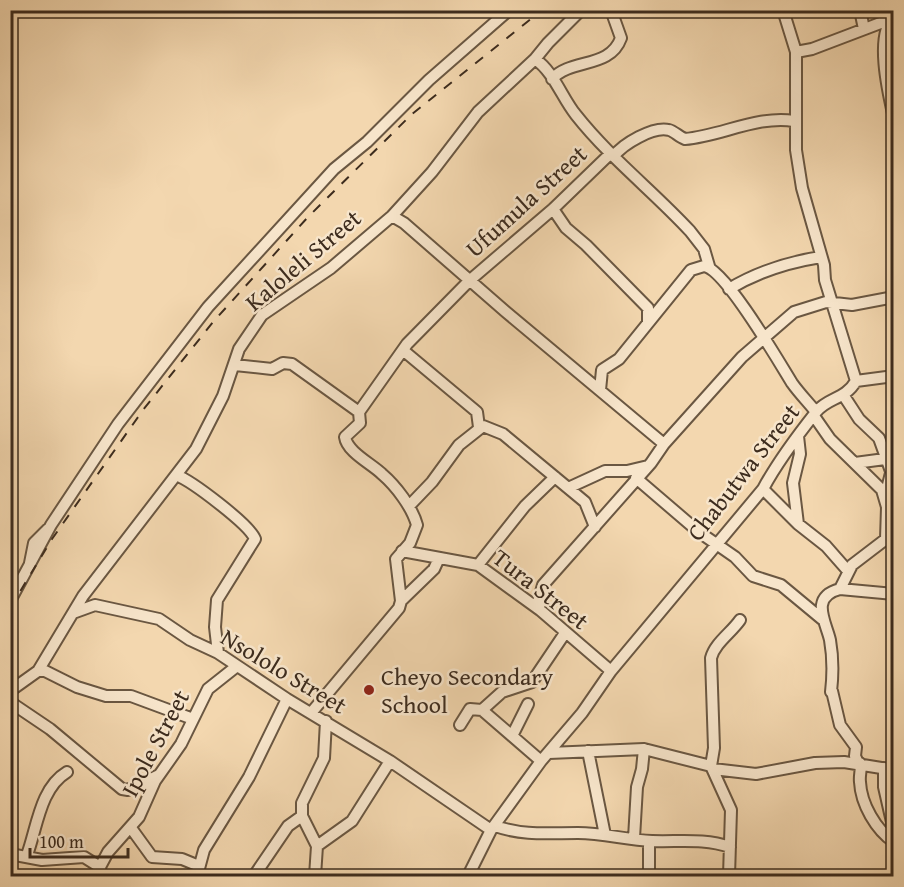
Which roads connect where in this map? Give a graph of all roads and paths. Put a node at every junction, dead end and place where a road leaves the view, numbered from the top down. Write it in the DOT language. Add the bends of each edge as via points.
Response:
graph roads {
  1 [pos="509,10"];
  2 [pos="581,10"];
  3 [pos="611,10"];
  4 [pos="783,10"];
  5 [pos="860,10"];
  6 [pos="892,19"];
  7 [pos="864,29"];
  8 [pos="796,52"];
  9 [pos="536,59"];
  10 [pos="552,79"];
  11 [pos="894,118"];
  12 [pos="794,121"];
  13 [pos="612,154"];
  14 [pos="553,210"];
  15 [pos="392,216"];
  16 [pos="821,257"];
  17 [pos="709,267"];
  18 [pos="469,281"];
  19 [pos="729,289"];
  20 [pos="894,297"];
  21 [pos="834,303"];
  22 [pos="663,307"];
  23 [pos="648,309"];
  24 [pos="648,323"];
  25 [pos="765,338"];
  26 [pos="404,351"];
  27 [pos="235,365"];
  28 [pos="576,370"];
  29 [pos="602,370"];
  30 [pos="894,376"];
  31 [pos="856,381"];
  32 [pos="600,390"];
  33 [pos="844,396"];
  34 [pos="360,412"];
  35 [pos="815,414"];
  36 [pos="479,427"];
  37 [pos="798,436"];
  38 [pos="664,444"];
  39 [pos="890,460"];
  40 [pos="855,463"];
  41 [pos="648,466"];
  42 [pos="176,475"];
  43 [pos="555,477"];
  44 [pos="636,478"];
  45 [pos="568,488"];
  46 [pos="764,489"];
  47 [pos="886,500"];
  48 [pos="585,502"];
  49 [pos="409,506"];
  50 [pos="608,512"];
  51 [pos="894,512"];
  52 [pos="798,524"];
  53 [pos="595,527"];
  54 [pos="715,544"];
  55 [pos="402,551"];
  56 [pos="439,558"];
  57 [pos="478,565"];
  58 [pos="847,573"];
  59 [pos="840,589"];
  60 [pos="857,590"];
  61 [pos="894,594"];
  62 [pos="10,601"];
  63 [pos="402,601"];
  64 [pos="540,610"];
  65 [pos="73,613"];
  66 [pos="822,619"];
  67 [pos="740,620"];
  68 [pos="565,633"];
  69 [pos="218,653"];
  70 [pos="237,666"];
  71 [pos="38,671"];
  72 [pos="611,671"];
  73 [pos="10,691"];
  74 [pos="286,699"];
  75 [pos="10,702"];
  76 [pos="528,704"];
  77 [pos="482,710"];
  78 [pos="311,713"];
  79 [pos="193,719"];
  80 [pos="326,721"];
  81 [pos="460,725"];
  82 [pos="512,736"];
  83 [pos="644,749"];
  84 [pos="588,751"];
  85 [pos="545,757"];
  86 [pos="390,761"];
  87 [pos="859,763"];
  88 [pos="712,768"];
  89 [pos="889,769"];
  90 [pos="67,772"];
  91 [pos="159,776"];
  92 [pos="302,816"];
  93 [pos="131,828"];
  94 [pos="493,828"];
  95 [pos="894,831"];
  96 [pos="605,835"];
  97 [pos="634,838"];
  98 [pos="649,841"];
  99 [pos="894,842"];
  100 [pos="318,846"];
  101 [pos="730,847"];
  102 [pos="10,854"];
  103 [pos="27,855"];
  104 [pos="198,871"];
  105 [pos="101,872"];
  106 [pos="254,876"];
  107 [pos="315,876"];
  108 [pos="468,876"];
  109 [pos="649,876"];
  110 [pos="729,876"];
  1 -- 62 [label="street" via="334,169 208,307 118,424 50,529"];
  2 -- 9 [label="street"];
  3 -- 10 [label="street" via="621,38 615,49 597,61 561,72"];
  4 -- 8 [label="street"];
  5 -- 7 [label="street"];
  6 -- 7 [label="street"];
  6 -- 11 [label="street" via="884,39"];
  7 -- 8 [label="street"];
  8 -- 12 [label="street"];
  9 -- 10 [label="street"];
  9 -- 15 [label="street" via="478,112"];
  10 -- 13 [label="street" via="575,115"];
  12 -- 13 [label="street, Ufumula Street" via="743,125 719,134 685,139 670,130 660,130"];
  12 -- 16 [label="street" via="802,188"];
  13 -- 14 [label="street, Ufumula Street"];
  13 -- 17 [label="street" via="690,231 704,249"];
  14 -- 18 [label="street, Ufumula Street"];
  14 -- 23 [label="street" via="566,228"];
  15 -- 18 [label="street, Kaloleli Street"];
  15 -- 27 [label="street, Kaloleli Street" via="321,275 262,315 240,349"];
  16 -- 19 [label="street" via="765,271"];
  16 -- 21 [label="street"];
  17 -- 19 [label="street"];
  17 -- 22 [label="street" via="691,270"];
  18 -- 26 [label="street, Ufumula Street"];
  18 -- 28 [label="street, Kaloleli Street"];
  19 -- 25 [label="street"];
  20 -- 21 [label="street" via="852,305"];
  21 -- 25 [label="street" via="803,307"];
  21 -- 31 [label="street"];
  22 -- 23 [label="street"];
  22 -- 24 [label="street"];
  23 -- 24 [label="street"];
  24 -- 29 [label="street" via="619,359"];
  25 -- 35 [label="street"];
  25 -- 38 [label="street" via="742,357"];
  26 -- 34 [label="street, Ufumula Street"];
  26 -- 36 [label="street" via="477,412"];
  27 -- 34 [label="street" via="272,369 292,364"];
  27 -- 42 [label="street, Kaloleli Street" via="206,430"];
  28 -- 29 [label="street"];
  28 -- 32 [label="street, Kaloleli Street"];
  29 -- 32 [label="street"];
  30 -- 31 [label="street"];
  31 -- 33 [label="street, Chabutwa Street"];
  32 -- 38 [label="street, Kaloleli Street"];
  33 -- 35 [label="street, Chabutwa Street"];
  33 -- 39 [label="street" via="859,419 879,438"];
  34 -- 49 [label="street, Ufumula Street" via="360,423 346,435 345,442 383,475"];
  35 -- 37 [label="street, Chabutwa Street"];
  35 -- 40 [label="street" via="830,438"];
  36 -- 43 [label="street" via="503,434"];
  36 -- 49 [label="street" via="454,450"];
  37 -- 46 [label="street, Chabutwa Street"];
  37 -- 52 [label="street" via="800,454 793,483"];
  38 -- 41 [label="street"];
  39 -- 40 [label="street"];
  39 -- 47 [label="street" via="892,474"];
  40 -- 47 [label="street"];
  41 -- 44 [label="street"];
  41 -- 45 [label="street" via="605,471"];
  42 -- 65 [label="street, Kaloleli Street"];
  42 -- 69 [label="street" via="249,529 255,539 218,600"];
  43 -- 45 [label="street"];
  43 -- 57 [label="street" via="525,506"];
  44 -- 50 [label="street"];
  44 -- 54 [label="street"];
  45 -- 48 [label="street"];
  46 -- 52 [label="street"];
  46 -- 54 [label="street, Chabutwa Street"];
  47 -- 51 [label="street"];
  47 -- 58 [label="street" via="886,539"];
  48 -- 50 [label="street"];
  48 -- 53 [label="street"];
  49 -- 55 [label="street" via="417,525"];
  50 -- 53 [label="street"];
  52 -- 58 [label="street" via="818,538"];
  53 -- 64 [label="street" via="543,585"];
  54 -- 66 [label="street" via="753,576 781,585"];
  54 -- 72 [label="street, Chabutwa Street"];
  55 -- 56 [label="street, Tura Street"];
  55 -- 63 [label="street" via="395,565"];
  56 -- 57 [label="street, Tura Street"];
  56 -- 63 [label="street" via="434,569"];
  57 -- 64 [label="street, Tura Street"];
  58 -- 59 [label="street"];
  58 -- 60 [label="street"];
  59 -- 60 [label="street"];
  59 -- 66 [label="street" via="825,600"];
  60 -- 61 [label="street"];
  63 -- 78 [label="street"];
  64 -- 68 [label="street, Tura Street"];
  65 -- 69 [label="street, Nsololo Street" via="94,605 159,619"];
  65 -- 71 [label="street, Kaloleli Street"];
  66 -- 87 [label="street" via="830,639 831,692 840,724 856,747"];
  67 -- 88 [label="street" via="713,650 711,658"];
  68 -- 72 [label="street, Tura Street"];
  68 -- 77 [label="street" via="532,682 502,692"];
  69 -- 70 [label="street, Nsololo Street"];
  70 -- 74 [label="street, Nsololo Street"];
  70 -- 79 [label="street, Ipole Street" via="208,689"];
  71 -- 73 [label="street, Kaloleli Street"];
  71 -- 79 [label="street" via="106,696 131,696"];
  72 -- 85 [label="street, Chabutwa Street"];
  74 -- 78 [label="street, Nsololo Street"];
  74 -- 104 [label="street" via="249,777 204,850"];
  75 -- 91 [label="street" via="50,729 122,789"];
  76 -- 82 [label="street"];
  77 -- 81 [label="street" via="470,709"];
  77 -- 82 [label="street"];
  78 -- 80 [label="street, Nsololo Street"];
  79 -- 91 [label="street, Ipole Street"];
  80 -- 86 [label="street, Nsololo Street"];
  80 -- 92 [label="street" via="324,758 302,803"];
  82 -- 85 [label="street"];
  83 -- 84 [label="street"];
  83 -- 88 [label="street"];
  83 -- 97 [label="street"];
  84 -- 85 [label="street"];
  84 -- 96 [label="street"];
  85 -- 94 [label="street, Chabutwa Street"];
  86 -- 94 [label="street, Nsololo Street"];
  86 -- 100 [label="street" via="352,821"];
  87 -- 88 [label="street" via="816,763 756,774"];
  87 -- 89 [label="street"];
  87 -- 99 [label="street" via="866,807 877,829"];
  88 -- 101 [label="street" via="731,810"];
  89 -- 95 [label="street" via="884,787"];
  90 -- 103 [label="street" via="55,782 42,806"];
  91 -- 93 [label="street, Ipole Street"];
  92 -- 100 [label="street"];
  92 -- 106 [label="street" via="288,826"];
  93 -- 104 [label="street" via="152,856 182,858"];
  93 -- 105 [label="street, Ipole Street" via="108,852"];
  94 -- 96 [label="street" via="541,835"];
  94 -- 108 [label="street, Chabutwa Street"];
  96 -- 97 [label="street"];
  97 -- 98 [label="street"];
  98 -- 101 [label="street" via="700,841"];
  98 -- 109 [label="street"];
  100 -- 107 [label="street"];
  101 -- 110 [label="street"];
  102 -- 103 [label="street"];
  103 -- 105 [label="street" via="42,860 84,857"];
}
